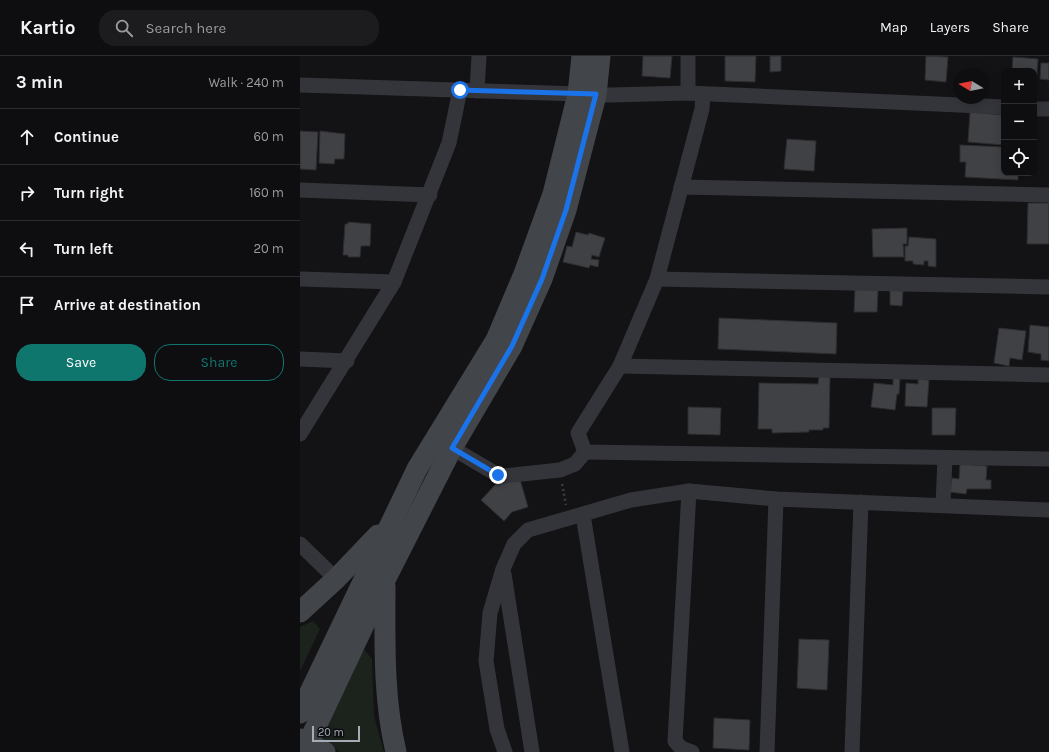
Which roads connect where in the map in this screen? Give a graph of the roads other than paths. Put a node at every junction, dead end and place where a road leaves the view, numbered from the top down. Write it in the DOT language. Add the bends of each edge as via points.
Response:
graph roads {
  1 [pos="479,56"];
  2 [pos="582,56"];
  3 [pos="600,56"];
  4 [pos="688,56"];
  5 [pos="300,85"];
  6 [pos="460,90"];
  7 [pos="478,91"];
  8 [pos="688,93"];
  9 [pos="587,94"];
  10 [pos="703,94"];
  11 [pos="1001,107"];
  12 [pos="1037,109"];
  13 [pos="1049,109"];
  14 [pos="681,187"];
  15 [pos="300,190"];
  16 [pos="430,195"];
  17 [pos="1049,195"];
  18 [pos="300,279"];
  19 [pos="657,279"];
  20 [pos="394,282"];
  21 [pos="1049,287"];
  22 [pos="300,359"];
  23 [pos="346,361"];
  24 [pos="620,366"];
  25 [pos="1049,375"];
  26 [pos="300,434"];
  27 [pos="452,448"];
  28 [pos="585,452"];
  29 [pos="945,458"];
  30 [pos="1049,458"];
  31 [pos="689,491"];
  32 [pos="776,499"];
  33 [pos="861,502"];
  34 [pos="943,505"];
  35 [pos="1049,510"];
  36 [pos="583,515"];
  37 [pos="390,524"];
  38 [pos="300,544"];
  39 [pos="503,569"];
  40 [pos="386,578"];
  41 [pos="336,579"];
  42 [pos="300,612"];
  43 [pos="300,713"];
  44 [pos="309,746"];
  45 [pos="396,752"];
  46 [pos="505,752"];
  47 [pos="532,752"];
  48 [pos="622,752"];
  49 [pos="692,752"];
  50 [pos="767,752"];
  51 [pos="852,752"];
  1 -- 7 [label="street"];
  2 -- 9 [label="street"];
  3 -- 9 [label="street"];
  4 -- 8 [label="street"];
  5 -- 6 [label="street"];
  6 -- 7 [label="street"];
  6 -- 16 [label="street" via="449,143"];
  7 -- 9 [label="street"];
  8 -- 9 [label="street"];
  8 -- 10 [label="street"];
  9 -- 27 [label="street" via="566,210 542,279 512,346"];
  9 -- 37 [label="street" via="524,274 496,340 417,469"];
  10 -- 11 [label="street"];
  10 -- 14 [label="street" via="702,109"];
  12 -- 13 [label="street"];
  14 -- 17 [label="street"];
  14 -- 19 [label="street"];
  15 -- 16 [label="street"];
  16 -- 20 [label="street"];
  18 -- 20 [label="street"];
  19 -- 21 [label="street"];
  19 -- 24 [label="street"];
  20 -- 23 [label="street"];
  22 -- 23 [label="street"];
  23 -- 26 [label="street"];
  24 -- 25 [label="street"];
  24 -- 28 [label="street" via="578,433"];
  27 -- 28 [label="street" via="504,476 560,470 575,464"];
  27 -- 40 [label="street"];
  28 -- 29 [label="street"];
  29 -- 30 [label="street"];
  29 -- 34 [label="street"];
  31 -- 32 [label="street"];
  31 -- 36 [label="street" via="631,500"];
  31 -- 49 [label="street" via="675,741 681,748"];
  32 -- 33 [label="street"];
  32 -- 50 [label="street"];
  33 -- 34 [label="street"];
  33 -- 51 [label="street"];
  34 -- 35 [label="street"];
  36 -- 39 [label="street" via="528,530 514,544"];
  36 -- 48 [label="street"];
  37 -- 41 [label="street"];
  37 -- 43 [label="street"];
  38 -- 41 [label="street"];
  39 -- 46 [label="street" via="490,613 486,661 497,729"];
  39 -- 47 [label="street"];
  40 -- 44 [label="street"];
  40 -- 45 [label="street" via="384,669 386,703"];
  41 -- 42 [label="street"];
}
